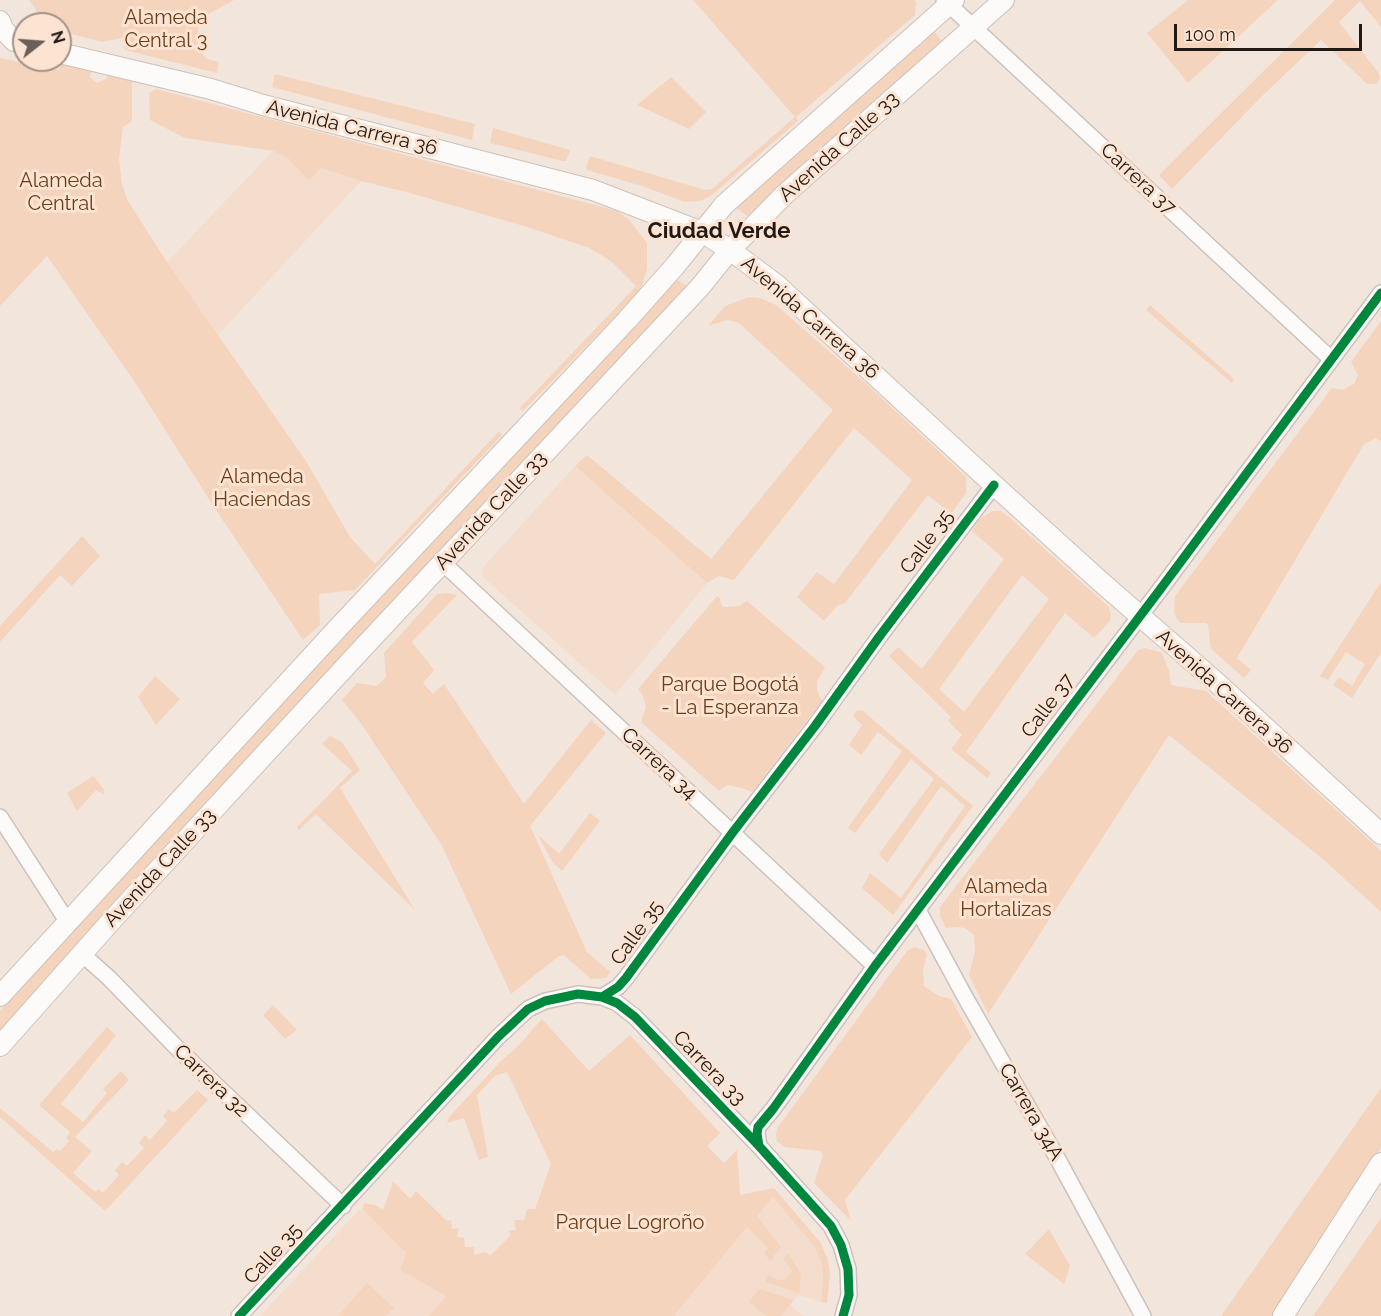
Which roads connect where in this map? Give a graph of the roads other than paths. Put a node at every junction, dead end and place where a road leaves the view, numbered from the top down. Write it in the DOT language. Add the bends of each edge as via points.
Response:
graph roads {
  1 [pos="1004,0"];
  2 [pos="949,1"];
  3 [pos="0,21"];
  4 [pos="974,27"];
  5 [pos="12,40"];
  6 [pos="72,56"];
  7 [pos="702,232"];
  8 [pos="730,250"];
  9 [pos="1381,293"];
  10 [pos="1331,358"];
  11 [pos="994,485"];
  12 [pos="443,563"];
  13 [pos="1140,616"];
  14 [pos="0,817"];
  15 [pos="733,832"];
  16 [pos="1381,834"];
  17 [pos="918,910"];
  18 [pos="68,921"];
  19 [pos="82,954"];
  20 [pos="875,966"];
  21 [pos="0,996"];
  22 [pos="602,997"];
  23 [pos="0,1046"];
  24 [pos="759,1146"];
  25 [pos="1381,1163"];
  26 [pos="343,1206"];
  27 [pos="239,1316"];
  28 [pos="843,1316"];
  29 [pos="1143,1316"];
  30 [pos="1282,1316"];
  1 -- 4 [label="main road, Avenida Calle 33"];
  2 -- 4 [label="street, Carrera 37"];
  2 -- 7 [label="main road, Avenida Calle 33" via="748,182"];
  3 -- 5 [label="main road"];
  4 -- 8 [label="main road, Avenida Calle 33" via="784,195"];
  4 -- 10 [label="street, Carrera 37"];
  6 -- 7 [label="main road, Avenida Carrera 36" via="593,189"];
  7 -- 8 [label="main road, Avenida Carrera 36"];
  7 -- 18 [label="main road, Avenida Calle 33" via="627,320"];
  8 -- 11 [label="main road, Avenida Carrera 36" via="777,285"];
  8 -- 12 [label="main road, Avenida Calle 33"];
  9 -- 10 [label="street, Calle 37"];
  10 -- 13 [label="street, Calle 37"];
  11 -- 13 [label="main road, Avenida Carrera 36"];
  11 -- 15 [label="street, Calle 35"];
  12 -- 15 [label="street, Carrera 34"];
  12 -- 19 [label="main road, Avenida Calle 33"];
  13 -- 16 [label="main road, Avenida Carrera 36"];
  13 -- 17 [label="street, Calle 37"];
  14 -- 18 [label="street"];
  15 -- 20 [label="street, Carrera 34"];
  15 -- 22 [label="street, Calle 35" via="627,978"];
  17 -- 20 [label="street, Calle 37"];
  17 -- 29 [label="street, Carrera 34A"];
  18 -- 21 [label="main road, Avenida Calle 33"];
  19 -- 23 [label="main road, Avenida Calle 33"];
  19 -- 26 [label="street, Carrera 32"];
  20 -- 24 [label="street, Calle 37" via="758,1127"];
  22 -- 24 [label="street, Carrera 33" via="634,1017"];
  22 -- 26 [label="street, Calle 35" via="578,994 528,1009"];
  24 -- 28 [label="street, Carrera 33" via="831,1226 841,1245 848,1269 849,1295"];
  25 -- 30 [label="main road"];
  26 -- 27 [label="street, Calle 35"];
}
